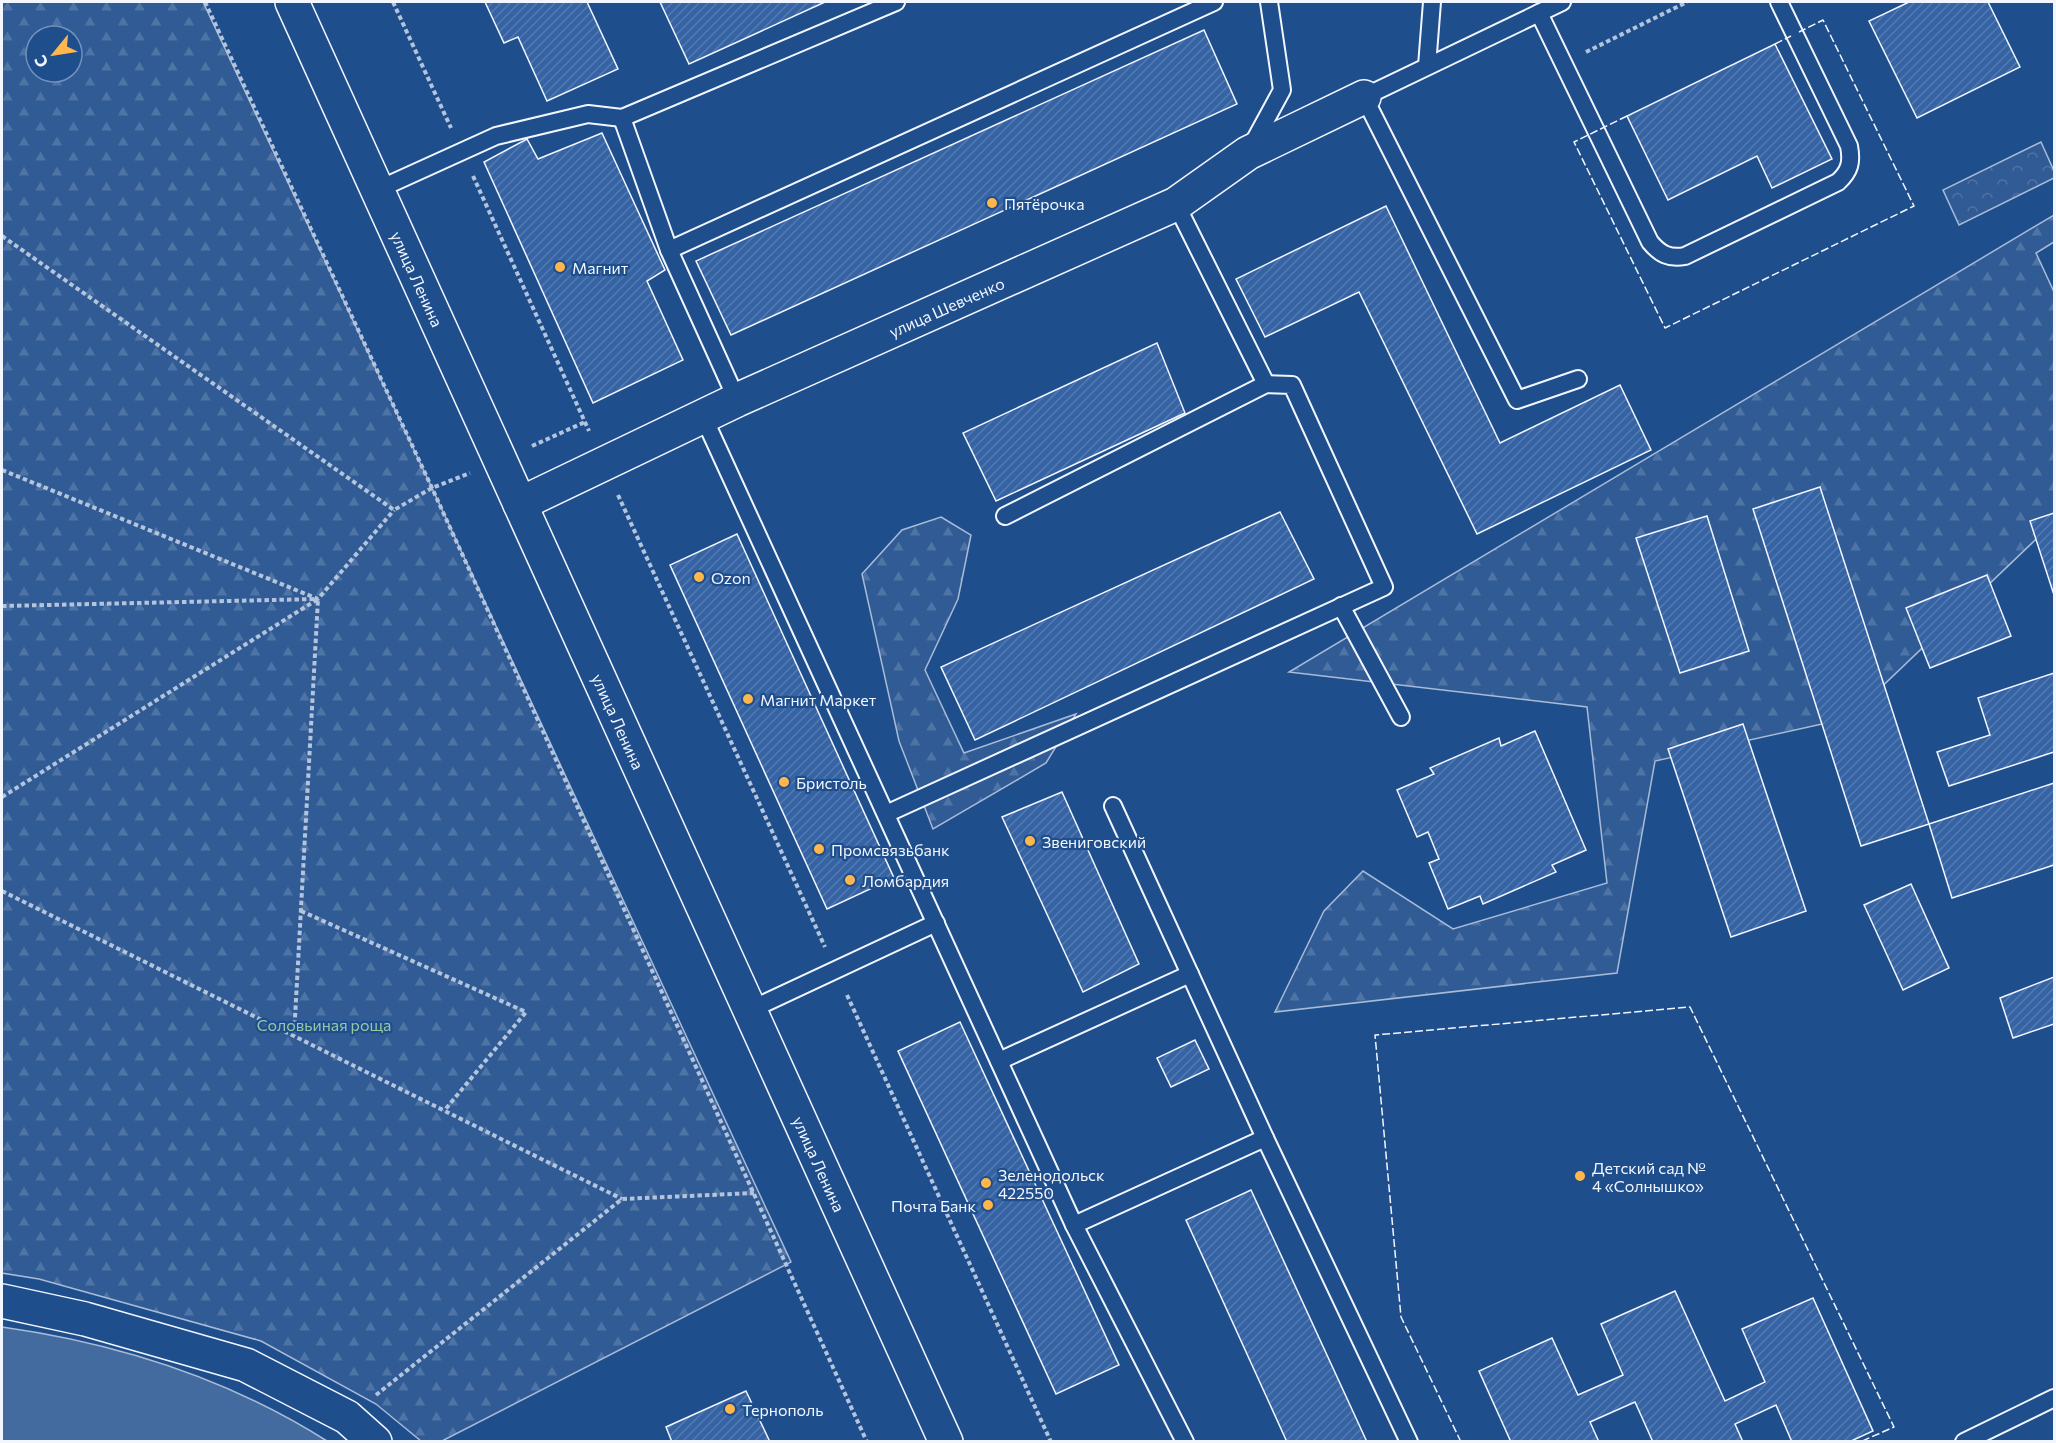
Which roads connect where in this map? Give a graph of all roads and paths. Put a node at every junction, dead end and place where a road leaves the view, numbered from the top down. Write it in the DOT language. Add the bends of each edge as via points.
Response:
graph roads {
  1 [pos="205,2"];
  2 [pos="292,2"];
  3 [pos="393,2"];
  4 [pos="896,2"];
  5 [pos="1214,2"];
  6 [pos="1269,2"];
  7 [pos="1432,2"];
  8 [pos="1562,2"];
  9 [pos="1687,2"];
  10 [pos="1779,2"];
  11 [pos="1539,13"];
  12 [pos="1563,63"];
  13 [pos="1427,66"];
  14 [pos="1364,97"];
  15 [pos="622,118"];
  16 [pos="462,152"];
  17 [pos="1248,153"];
  18 [pos="378,190"];
  19 [pos="1176,204"];
  20 [pos="2,236"];
  21 [pos="669,250"];
  22 [pos="1578,379"];
  23 [pos="1266,384"];
  24 [pos="736,400"];
  25 [pos="704,416"];
  26 [pos="585,422"];
  27 [pos="501,460"];
  28 [pos="604,464"];
  29 [pos="2,470"];
  30 [pos="432,488"];
  31 [pos="520,504"];
  32 [pos="394,510"];
  33 [pos="1005,516"];
  34 [pos="318,599"];
  35 [pos="2,606"];
  36 [pos="1341,606"];
  37 [pos="1401,717"];
  38 [pos="2,797"];
  39 [pos="1113,806"];
  40 [pos="886,814"];
  41 [pos="2,891"];
  42 [pos="301,911"];
  43 [pos="936,923"];
  44 [pos="836,970"];
  45 [pos="1190,974"];
  46 [pos="750,1010"];
  47 [pos="294,1036"];
  48 [pos="999,1061"];
  49 [pos="444,1111"];
  50 [pos="1265,1138"];
  51 [pos="754,1193"];
  52 [pos="622,1199"];
  53 [pos="1074,1225"];
  54 [pos="2,1301"];
  55 [pos="2055,1398"];
  56 [pos="347,1417"];
  57 [pos="1177,1439"];
  58 [pos="375,1442"];
  59 [pos="867,1442"];
  60 [pos="946,1442"];
  61 [pos="1051,1442"];
  62 [pos="1409,1442"];
  63 [pos="1964,1442"];
  1 -- 30 [label="path"];
  2 -- 18 [label="main road, улица Ленина"];
  3 -- 16 [label="path"];
  4 -- 15 [label="lane"];
  5 -- 21 [label="lane"];
  6 -- 17 [label="lane" via="1282,90"];
  7 -- 13 [label="lane"];
  8 -- 11 [label="lane"];
  9 -- 12 [label="path"];
  10 -- 12 [label="lane" via="1849,146 1850,167 1838,182 1685,256 1675,258 1659,253 1650,242"];
  11 -- 12 [label="lane"];
  11 -- 13 [label="lane"];
  13 -- 14 [label="lane"];
  14 -- 17 [label="main road, улица Шевченко"];
  14 -- 22 [label="lane" via="1517,400"];
  15 -- 16 [label="lane" via="588,114 496,136"];
  15 -- 21 [label="lane"];
  16 -- 18 [label="lane"];
  16 -- 26 [label="path"];
  17 -- 19 [label="main road, улица Шевченко"];
  18 -- 27 [label="main road, улица Ленина"];
  19 -- 23 [label="lane"];
  19 -- 24 [label="main road, улица Шевченко"];
  20 -- 32 [label="path"];
  21 -- 24 [label="lane"];
  23 -- 33 [label="lane"];
  23 -- 36 [label="lane" via="1292,385 1384,587"];
  24 -- 25 [label="main road, улица Шевченко"];
  25 -- 28 [label="main road, улица Шевченко"];
  25 -- 40 [label="lane"];
  26 -- 27 [label="path"];
  26 -- 28 [label="path"];
  27 -- 30 [label="path"];
  27 -- 31 [label="main road, улица Ленина"];
  28 -- 31 [label="main road, улица Шевченко"];
  28 -- 44 [label="path"];
  29 -- 34 [label="path"];
  30 -- 32 [label="path"];
  30 -- 51 [label="path"];
  31 -- 46 [label="main road, улица Ленина"];
  32 -- 34 [label="path"];
  34 -- 35 [label="path"];
  34 -- 38 [label="path"];
  34 -- 42 [label="path"];
  36 -- 37 [label="lane"];
  36 -- 40 [label="lane"];
  39 -- 45 [label="lane"];
  40 -- 43 [label="lane"];
  41 -- 47 [label="path"];
  42 -- 47 [label="path"];
  42 -- 49 [label="path" via="526,1012"];
  43 -- 44 [label="lane"];
  43 -- 48 [label="lane"];
  44 -- 46 [label="lane"];
  44 -- 61 [label="path"];
  45 -- 48 [label="lane"];
  45 -- 50 [label="lane"];
  46 -- 60 [label="main road, улица Ленина"];
  47 -- 49 [label="path"];
  48 -- 53 [label="lane"];
  49 -- 52 [label="path"];
  50 -- 53 [label="lane"];
  50 -- 62 [label="lane"];
  51 -- 52 [label="path"];
  51 -- 59 [label="path"];
  52 -- 56 [label="path"];
  53 -- 57 [label="lane"];
  54 -- 56 [label="main road" via="85,1319 246,1365"];
  55 -- 63 [label="lane"];
  56 -- 58 [label="main road"];
}
